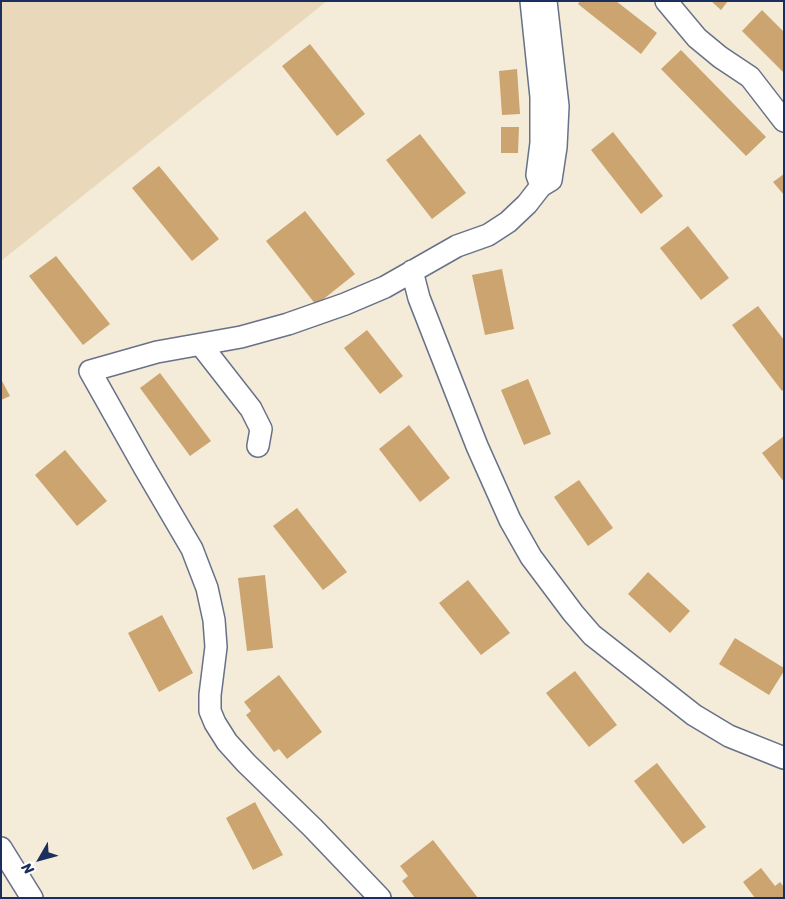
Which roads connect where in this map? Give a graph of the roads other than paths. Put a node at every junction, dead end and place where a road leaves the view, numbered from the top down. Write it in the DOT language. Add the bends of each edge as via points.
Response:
graph roads {
  1 [pos="531,1"];
  2 [pos="546,1"];
  3 [pos="666,1"];
  4 [pos="545,59"];
  5 [pos="784,121"];
  6 [pos="412,271"];
  7 [pos="201,345"];
  8 [pos="258,446"];
  9 [pos="784,758"];
  10 [pos="1,848"];
  11 [pos="32,898"];
  12 [pos="380,898"];
  1 -- 4 [label="street"];
  2 -- 4 [label="street"];
  3 -- 5 [label="street" via="698,38 750,77"];
  4 -- 6 [label="street" via="541,97 549,145 537,175 540,186 508,222"];
  6 -- 7 [label="street" via="385,287 288,324"];
  6 -- 9 [label="street" via="419,298 473,437 510,520 531,557 573,613 592,635 694,715 730,736"];
  7 -- 8 [label="street" via="251,409 261,429"];
  7 -- 12 [label="street" via="157,352 90,371 192,549 207,588 216,647 210,695 214,723 246,763"];
  10 -- 11 [label="street"];
}
